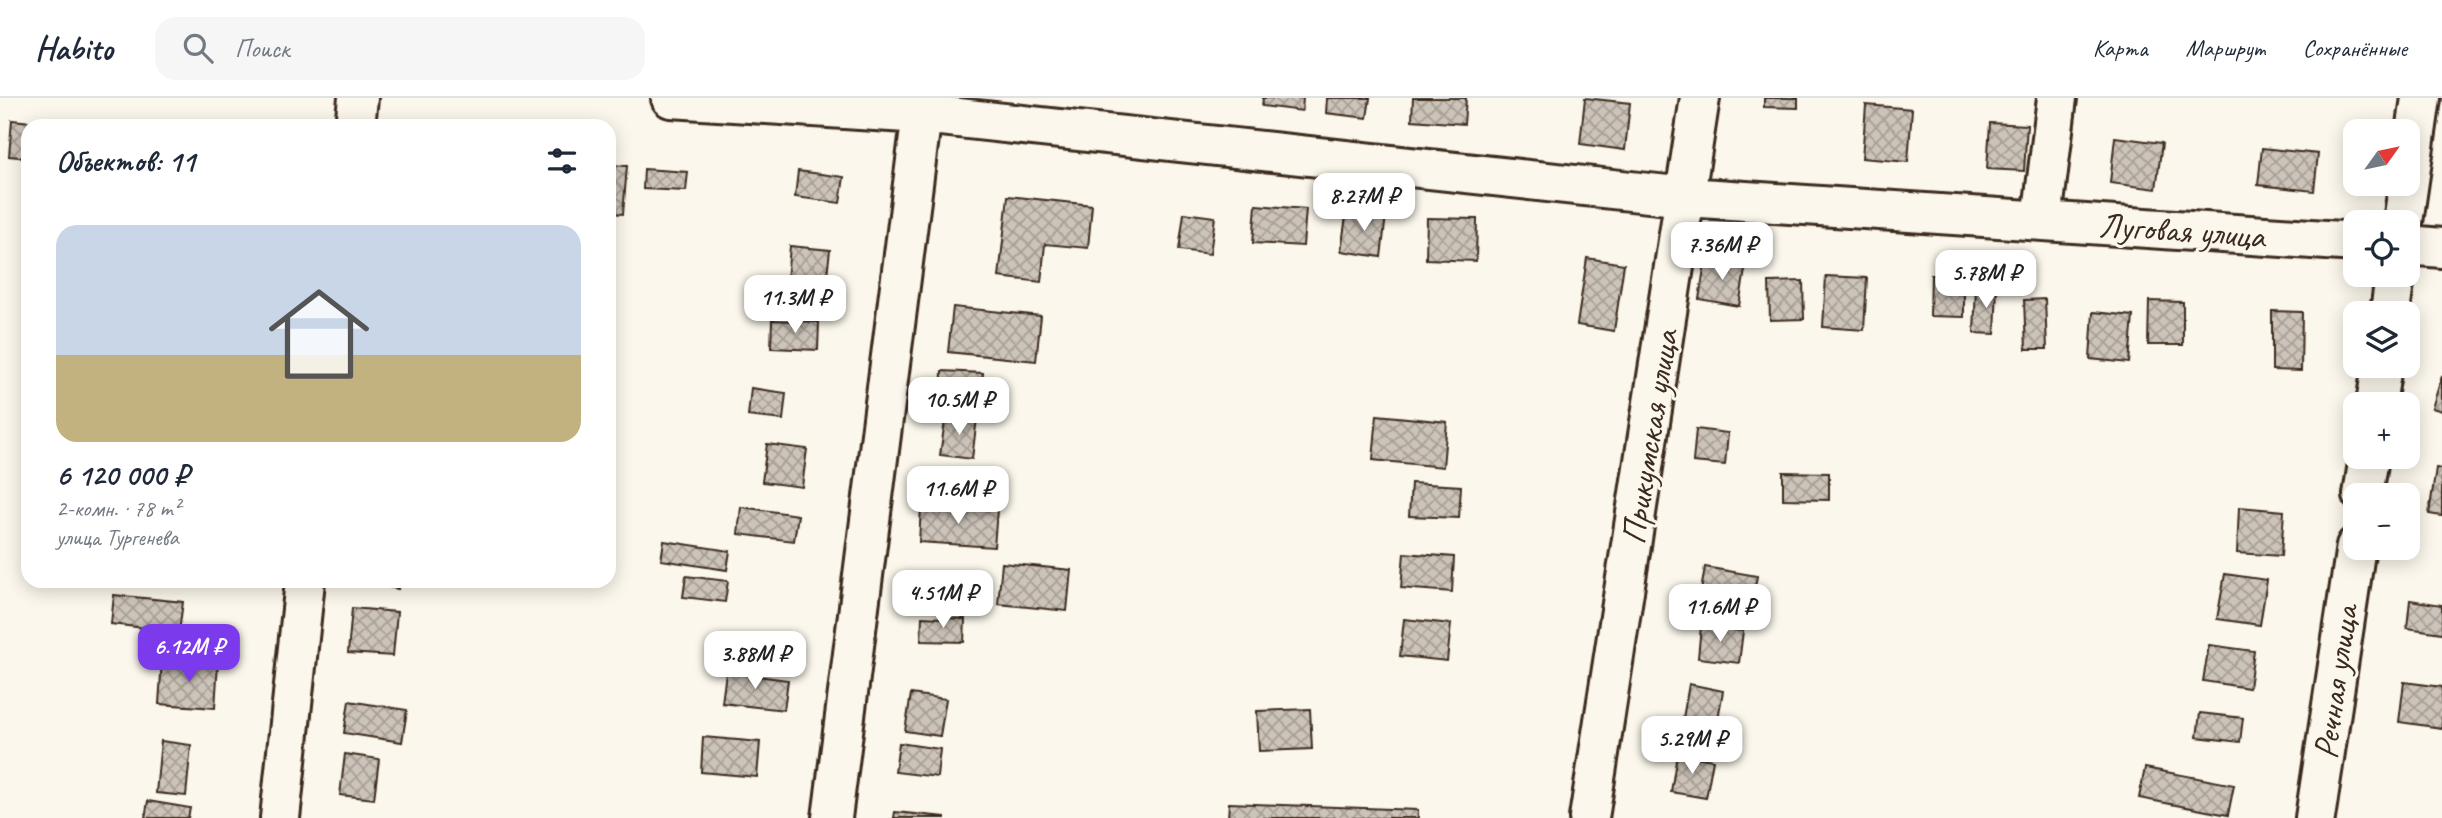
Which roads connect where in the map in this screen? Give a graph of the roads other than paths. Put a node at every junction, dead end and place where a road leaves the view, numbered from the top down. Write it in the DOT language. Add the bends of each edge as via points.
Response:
graph roads {
  1 [pos="358,98"];
  2 [pos="671,98"];
  3 [pos="1700,98"];
  4 [pos="2057,98"];
  5 [pos="2421,98"];
  6 [pos="923,106"];
  7 [pos="356,119"];
  8 [pos="1686,197"];
  9 [pos="2405,210"];
  10 [pos="2042,220"];
  11 [pos="2343,241"];
  12 [pos="2420,246"];
  13 [pos="2442,248"];
  14 [pos="2354,560"];
  15 [pos="304,588"];
  16 [pos="280,818"];
  17 [pos="832,818"];
  18 [pos="1589,818"];
  19 [pos="2315,818"];
  1 -- 7 [label="street"];
  2 -- 6 [label="street, Луговая улица"];
  3 -- 8 [label="street, Прикумская улица"];
  4 -- 10 [label="street"];
  5 -- 9 [label="street"];
  6 -- 8 [label="street, Луговая улица"];
  6 -- 17 [label="street"];
  8 -- 10 [label="street, Луговая улица"];
  8 -- 18 [label="street, Прикумская улица"];
  10 -- 11 [label="street, Луговая улица"];
  12 -- 13 [label="street"];
  14 -- 19 [label="street, Речная улица"];
  15 -- 16 [label="street"];
}
